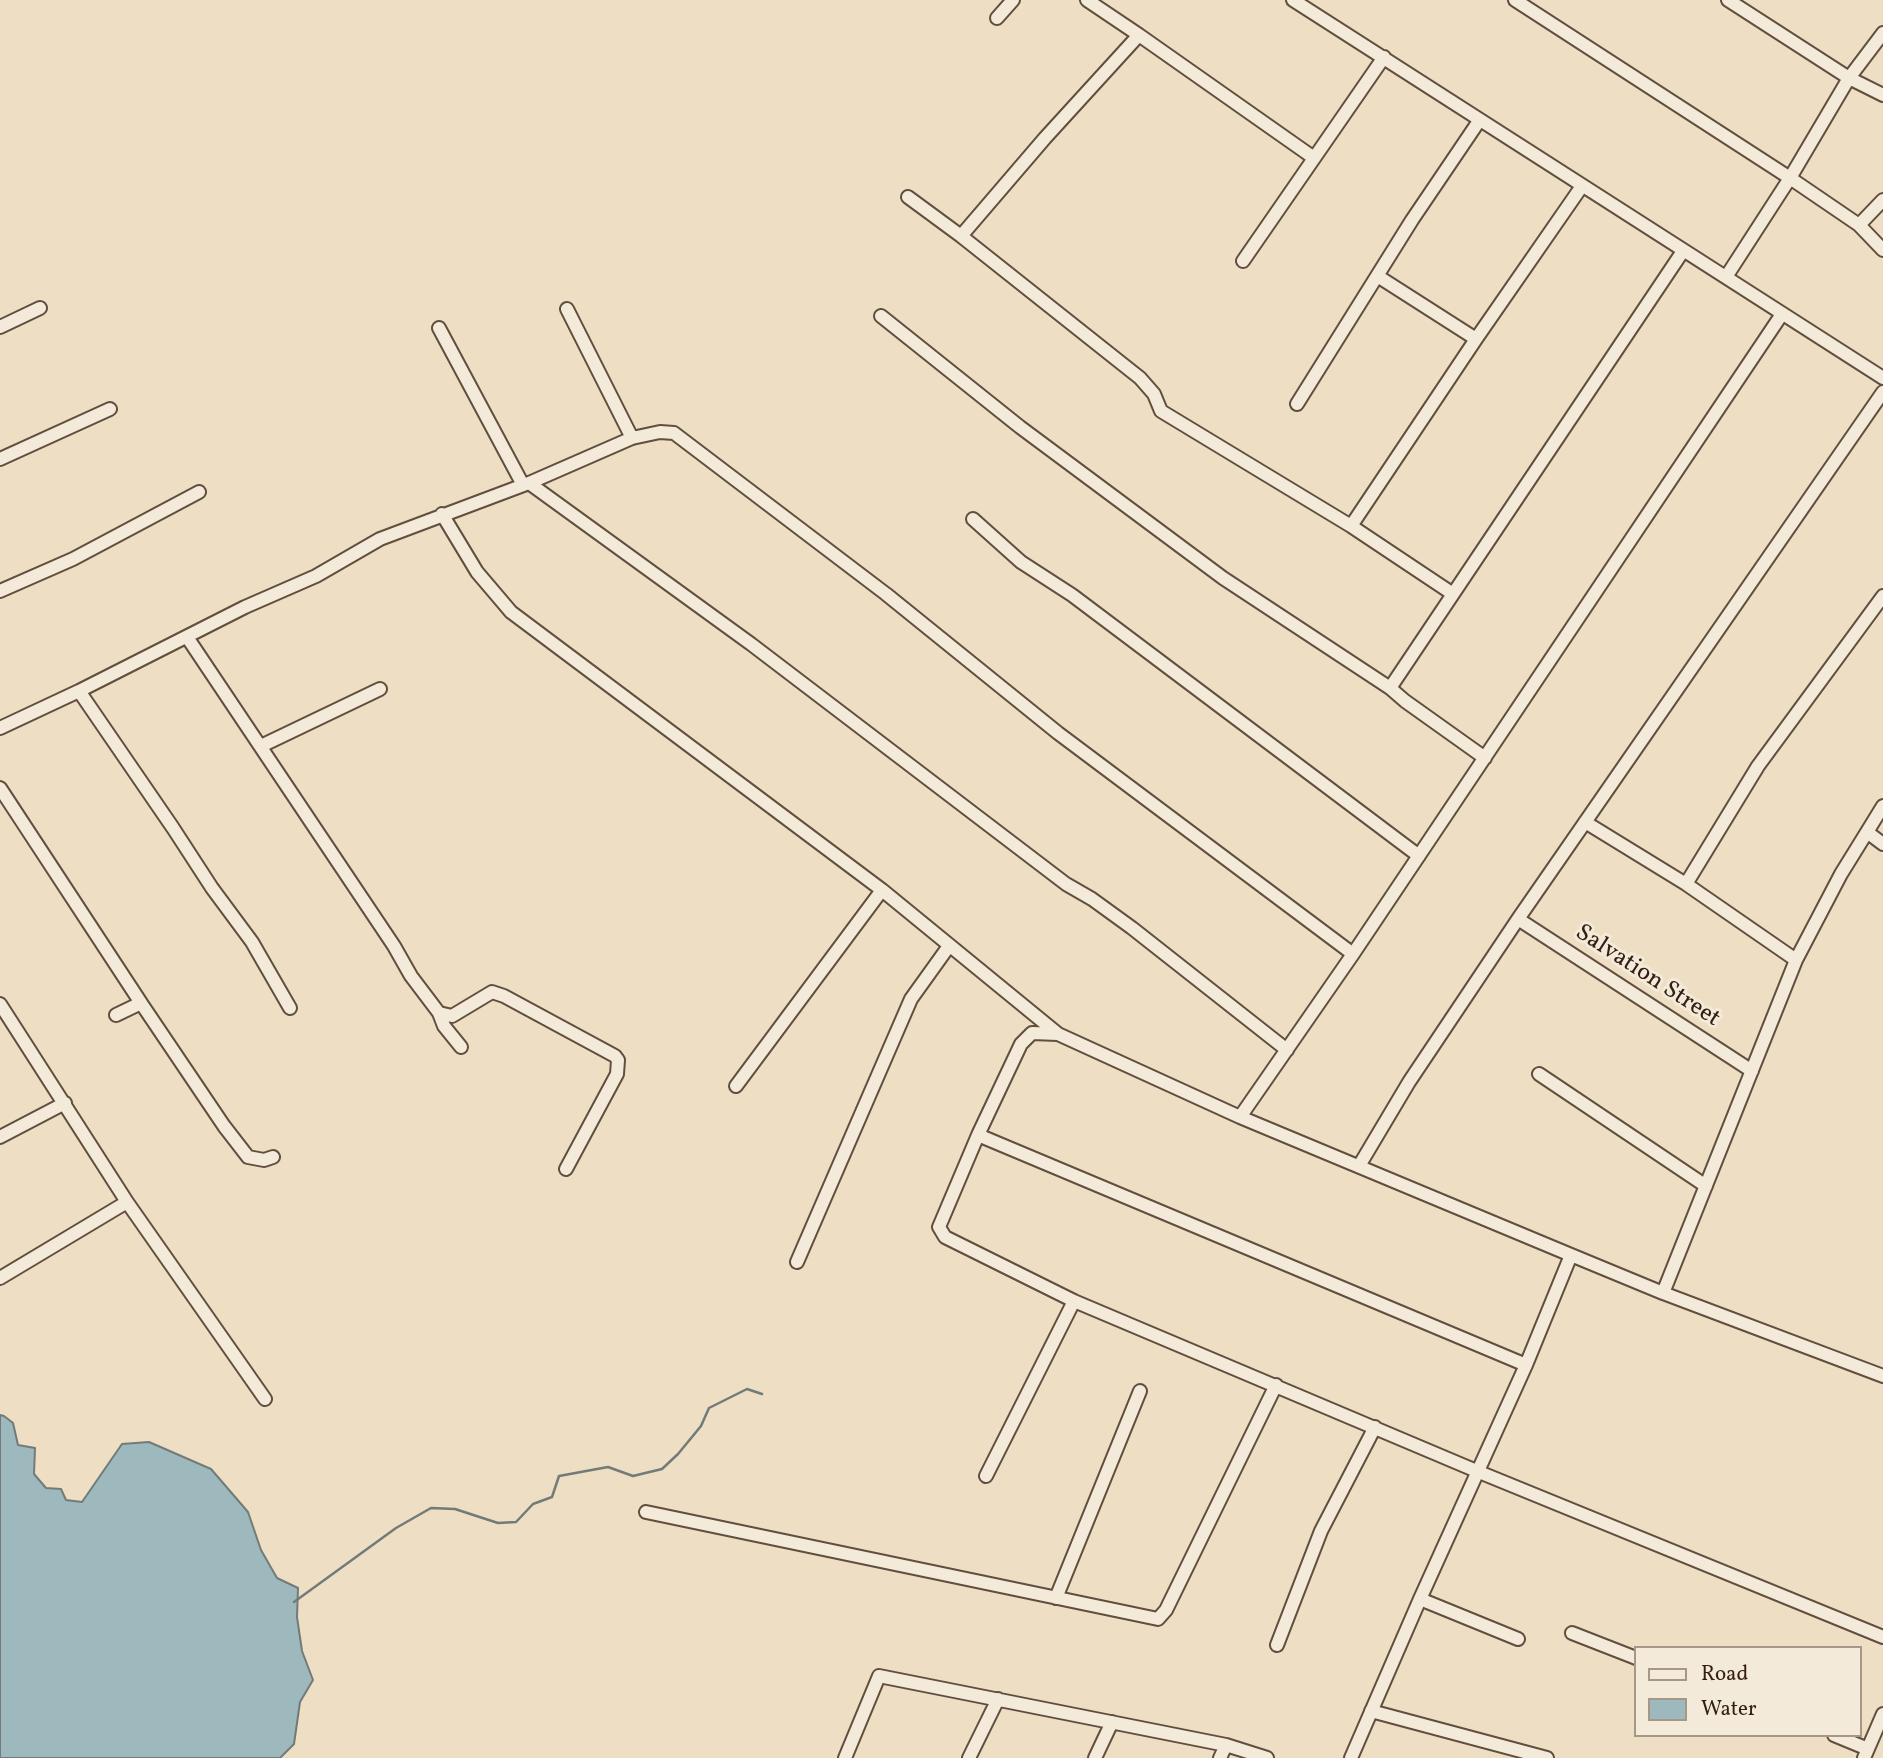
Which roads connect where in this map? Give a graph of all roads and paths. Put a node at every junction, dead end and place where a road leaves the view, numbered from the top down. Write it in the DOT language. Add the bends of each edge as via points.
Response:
graph roads {
  1 [pos="1013,0"];
  2 [pos="1087,0"];
  3 [pos="1293,0"];
  4 [pos="1516,0"];
  5 [pos="1728,0"];
  6 [pos="998,18"];
  7 [pos="1883,33"];
  8 [pos="1139,35"];
  9 [pos="1384,57"];
  10 [pos="1849,78"];
  11 [pos="1883,95"];
  12 [pos="1479,121"];
  13 [pos="1314,159"];
  14 [pos="1790,178"];
  15 [pos="1582,186"];
  16 [pos="908,197"];
  17 [pos="1883,200"];
  18 [pos="1859,225"];
  19 [pos="961,236"];
  20 [pos="1883,250"];
  21 [pos="1684,251"];
  22 [pos="1243,261"];
  23 [pos="1379,277"];
  24 [pos="1726,277"];
  25 [pos="40,308"];
  26 [pos="567,309"];
  27 [pos="1782,314"];
  28 [pos="881,316"];
  29 [pos="0,327"];
  30 [pos="439,328"];
  31 [pos="1476,338"];
  32 [pos="1883,378"];
  33 [pos="1883,392"];
  34 [pos="1297,404"];
  35 [pos="110,409"];
  36 [pos="632,438"];
  37 [pos="0,459"];
  38 [pos="526,484"];
  39 [pos="199,492"];
  40 [pos="442,514"];
  41 [pos="974,519"];
  42 [pos="1351,526"];
  43 [pos="0,591"];
  44 [pos="1453,594"];
  45 [pos="1883,596"];
  46 [pos="187,638"];
  47 [pos="1390,688"];
  48 [pos="380,689"];
  49 [pos="79,691"];
  50 [pos="0,728"];
  51 [pos="261,746"];
  52 [pos="1485,758"];
  53 [pos="0,788"];
  54 [pos="1883,806"];
  55 [pos="1585,822"];
  56 [pos="1867,832"];
  57 [pos="1883,844"];
  58 [pos="1419,856"];
  59 [pos="1686,884"];
  60 [pos="882,890"];
  61 [pos="1518,919"];
  62 [pos="949,946"];
  63 [pos="1353,954"];
  64 [pos="1796,960"];
  65 [pos="141,1003"];
  66 [pos="0,1004"];
  67 [pos="290,1008"];
  68 [pos="439,1013"];
  69 [pos="116,1015"];
  70 [pos="1058,1034"];
  71 [pos="461,1047"];
  72 [pos="1287,1050"];
  73 [pos="1752,1071"];
  74 [pos="1539,1074"];
  75 [pos="736,1086"];
  76 [pos="65,1103"];
  77 [pos="1240,1117"];
  78 [pos="978,1135"];
  79 [pos="0,1138"];
  80 [pos="272,1157"];
  81 [pos="1359,1166"];
  82 [pos="566,1169"];
  83 [pos="1706,1186"];
  84 [pos="127,1202"];
  85 [pos="1571,1255"];
  86 [pos="797,1262"];
  87 [pos="0,1278"];
  88 [pos="1663,1293"];
  89 [pos="1074,1301"];
  90 [pos="1526,1365"];
  91 [pos="1883,1376"];
  92 [pos="1276,1385"];
  93 [pos="1140,1391"];
  94 [pos="265,1399"];
  95 [pos="1375,1427"];
  96 [pos="1479,1472"];
  97 [pos="986,1476"];
  98 [pos="646,1512"];
  99 [pos="1056,1598"];
  100 [pos="1420,1599"];
  101 [pos="1572,1633"];
  102 [pos="1883,1637"];
  103 [pos="1518,1639"];
  104 [pos="1276,1645"];
  105 [pos="1634,1657"];
  106 [pos="998,1699"];
  107 [pos="1371,1712"];
  108 [pos="1883,1714"];
  109 [pos="1112,1722"];
  110 [pos="1838,1737"];
  111 [pos="1226,1745"];
  112 [pos="1866,1753"];
  113 [pos="845,1758"];
  114 [pos="969,1758"];
  115 [pos="1095,1758"];
  116 [pos="1220,1758"];
  117 [pos="1267,1758"];
  118 [pos="1351,1758"];
  119 [pos="1547,1758"];
  1 -- 6 [label="street"];
  2 -- 8 [label="street"];
  3 -- 9 [label="street"];
  4 -- 14 [label="street"];
  5 -- 10 [label="street"];
  7 -- 10 [label="street"];
  8 -- 13 [label="street"];
  8 -- 19 [label="street"];
  9 -- 12 [label="street"];
  9 -- 13 [label="street"];
  10 -- 11 [label="street"];
  10 -- 14 [label="street"];
  12 -- 15 [label="street"];
  12 -- 23 [label="street"];
  13 -- 22 [label="street"];
  14 -- 18 [label="street"];
  14 -- 24 [label="street"];
  15 -- 21 [label="street"];
  15 -- 31 [label="street"];
  16 -- 19 [label="street"];
  17 -- 18 [label="street"];
  18 -- 20 [label="street"];
  19 -- 42 [label="street" via="1140,379 1161,411"];
  21 -- 24 [label="street"];
  21 -- 44 [label="street"];
  23 -- 31 [label="street"];
  23 -- 34 [label="street"];
  24 -- 27 [label="street"];
  25 -- 29 [label="street"];
  26 -- 36 [label="street"];
  27 -- 32 [label="street"];
  27 -- 52 [label="street"];
  28 -- 47 [label="street" via="1020,427 1223,578"];
  30 -- 38 [label="street"];
  31 -- 42 [label="street"];
  33 -- 55 [label="street"];
  35 -- 37 [label="street"];
  36 -- 38 [label="street"];
  36 -- 63 [label="street" via="674,433 886,594 1058,733"];
  38 -- 40 [label="street"];
  38 -- 72 [label="street" via="751,644 1066,884 1177,962"];
  39 -- 43 [label="street" via="73,559"];
  40 -- 46 [label="street" via="380,538 316,576"];
  40 -- 60 [label="street" via="477,572 511,612"];
  41 -- 58 [label="street" via="1021,562 1094,611"];
  42 -- 44 [label="street"];
  44 -- 47 [label="street"];
  45 -- 59 [label="street" via="1758,766"];
  46 -- 49 [label="street"];
  46 -- 51 [label="street"];
  47 -- 52 [label="street"];
  48 -- 51 [label="street"];
  49 -- 50 [label="street"];
  49 -- 67 [label="street" via="252,942"];
  51 -- 68 [label="street"];
  52 -- 58 [label="street"];
  53 -- 65 [label="street"];
  54 -- 56 [label="street"];
  55 -- 59 [label="street"];
  55 -- 61 [label="street"];
  56 -- 57 [label="street"];
  56 -- 64 [label="street"];
  58 -- 63 [label="street"];
  59 -- 64 [label="street"];
  60 -- 62 [label="street"];
  60 -- 75 [label="street"];
  61 -- 73 [label="street, Salvation Street"];
  61 -- 81 [label="street"];
  62 -- 70 [label="street"];
  62 -- 86 [label="street" via="911,999"];
  63 -- 72 [label="street"];
  64 -- 73 [label="street"];
  65 -- 69 [label="street"];
  65 -- 80 [label="street" via="248,1157"];
  66 -- 76 [label="street"];
  68 -- 71 [label="street"];
  68 -- 82 [label="street" via="452,1016 492,992 615,1056 617,1074"];
  70 -- 77 [label="street"];
  70 -- 78 [label="street" via="1032,1033 1021,1044"];
  72 -- 77 [label="street"];
  73 -- 83 [label="street"];
  74 -- 83 [label="street"];
  76 -- 79 [label="street"];
  76 -- 84 [label="street"];
  77 -- 81 [label="street"];
  78 -- 89 [label="street" via="939,1227 945,1237"];
  78 -- 90 [label="street"];
  81 -- 85 [label="street"];
  83 -- 88 [label="street"];
  84 -- 87 [label="street"];
  84 -- 94 [label="street"];
  85 -- 88 [label="street"];
  85 -- 90 [label="street"];
  88 -- 91 [label="street"];
  89 -- 92 [label="street"];
  89 -- 97 [label="street"];
  90 -- 96 [label="street"];
  92 -- 95 [label="street"];
  92 -- 99 [label="street" via="1163,1615 1158,1619"];
  93 -- 99 [label="street"];
  95 -- 96 [label="street"];
  95 -- 104 [label="street" via="1321,1531"];
  96 -- 100 [label="street"];
  96 -- 102 [label="street"];
  98 -- 99 [label="street"];
  100 -- 103 [label="street"];
  100 -- 107 [label="street"];
  101 -- 105 [label="street"];
  106 -- 109 [label="street"];
  106 -- 113 [label="street" via="879,1676"];
  106 -- 114 [label="street"];
  107 -- 118 [label="street"];
  107 -- 119 [label="street"];
  108 -- 112 [label="street"];
  109 -- 111 [label="street"];
  109 -- 115 [label="street"];
  110 -- 112 [label="street"];
  111 -- 116 [label="street"];
  111 -- 117 [label="street"];
}
